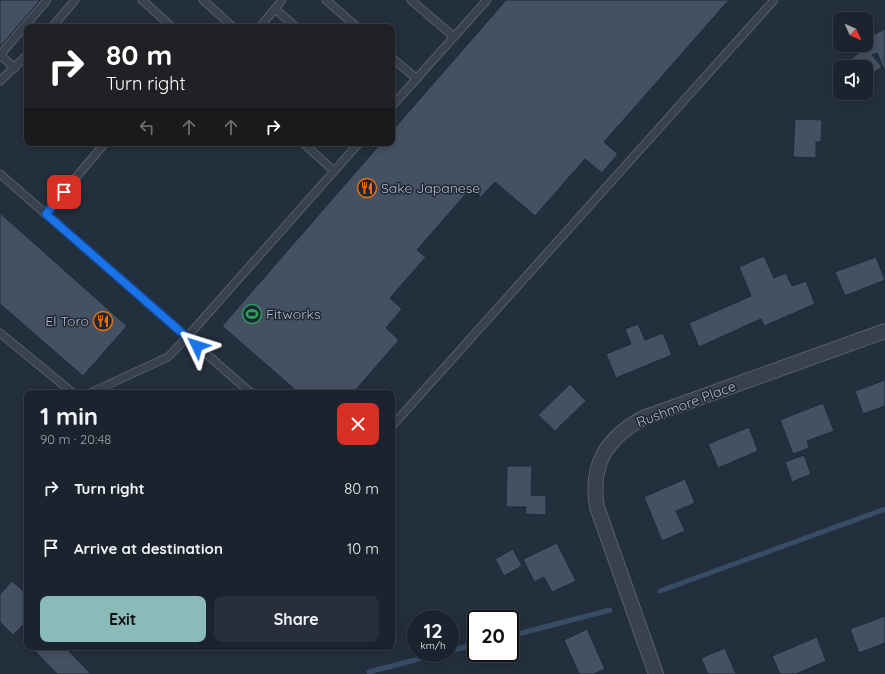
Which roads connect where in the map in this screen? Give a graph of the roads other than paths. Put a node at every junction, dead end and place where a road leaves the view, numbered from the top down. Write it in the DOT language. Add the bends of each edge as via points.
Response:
graph roads {
  1 [pos="47,0"];
  2 [pos="75,0"];
  3 [pos="142,0"];
  4 [pos="203,0"];
  5 [pos="282,0"];
  6 [pos="326,0"];
  7 [pos="411,0"];
  8 [pos="487,0"];
  9 [pos="774,0"];
  10 [pos="275,9"];
  11 [pos="26,24"];
  12 [pos="55,24"];
  13 [pos="169,24"];
  14 [pos="230,24"];
  15 [pos="262,24"];
  16 [pos="292,24"];
  17 [pos="354,24"];
  18 [pos="24,27"];
  19 [pos="454,37"];
  20 [pos="0,55"];
  21 [pos="24,58"];
  22 [pos="395,61"];
  23 [pos="15,68"];
  24 [pos="417,79"];
  25 [pos="0,81"];
  26 [pos="395,103"];
  27 [pos="103,146"];
  28 [pos="306,146"];
  29 [pos="356,146"];
  30 [pos="334,171"];
  31 [pos="0,174"];
  32 [pos="46,214"];
  33 [pos="885,331"];
  34 [pos="0,333"];
  35 [pos="187,337"];
  36 [pos="69,390"];
  37 [pos="96,390"];
  38 [pos="248,390"];
  39 [pos="395,423"];
  40 [pos="656,674"];
  1 -- 11 [label="lane"];
  2 -- 12 [label="lane"];
  3 -- 13 [label="lane"];
  4 -- 14 [label="lane"];
  5 -- 10 [label="lane"];
  6 -- 17 [label="lane"];
  7 -- 19 [label="lane"];
  8 -- 19 [label="lane"];
  9 -- 39 [label="lane"];
  10 -- 15 [label="lane"];
  10 -- 16 [label="lane"];
  18 -- 20 [label="lane"];
  19 -- 24 [label="lane"];
  20 -- 23 [label="lane"];
  21 -- 23 [label="lane"];
  22 -- 24 [label="lane"];
  23 -- 25 [label="lane"];
  24 -- 26 [label="lane"];
  27 -- 32 [label="lane"];
  28 -- 30 [label="lane"];
  29 -- 30 [label="lane"];
  30 -- 35 [label="lane"];
  31 -- 32 [label="lane"];
  32 -- 35 [label="lane"];
  33 -- 40 [label="street, Rushmore Place" via="643,418 610,442 598,465 595,479 597,507"];
  34 -- 36 [label="lane"];
  35 -- 37 [label="lane" via="168,357"];
  35 -- 38 [label="lane"];
}
